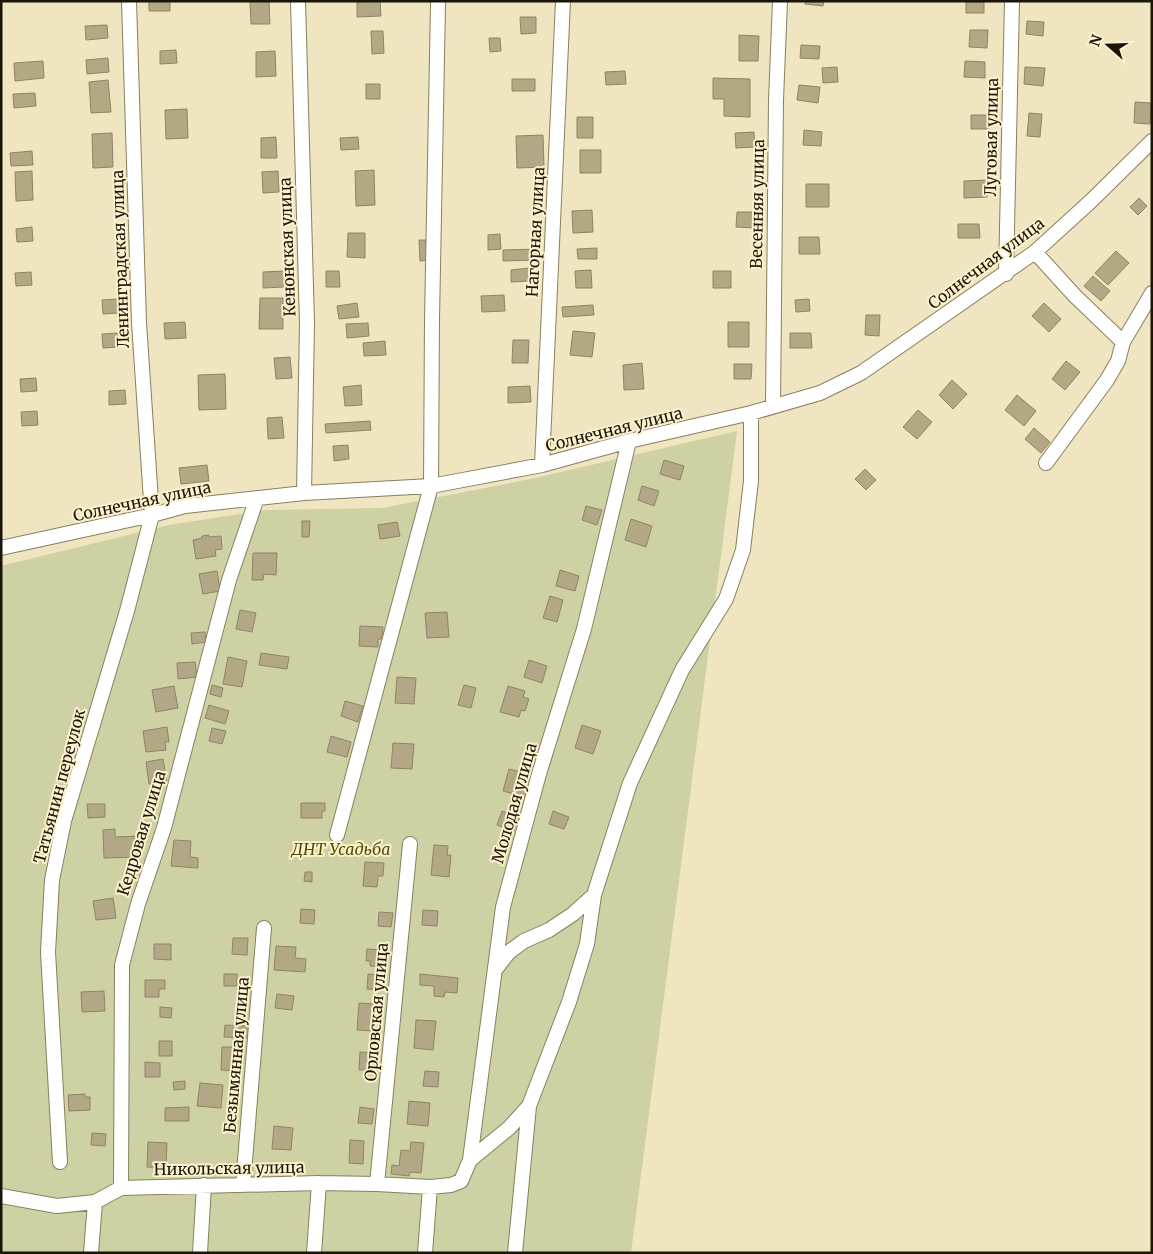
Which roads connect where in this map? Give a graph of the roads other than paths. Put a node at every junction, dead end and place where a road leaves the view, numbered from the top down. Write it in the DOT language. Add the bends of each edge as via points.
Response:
graph roads {
  1 [pos="129,1"];
  2 [pos="298,1"];
  3 [pos="563,1"];
  4 [pos="780,1"];
  5 [pos="1012,1"];
  6 [pos="438,4"];
  7 [pos="1152,141"];
  8 [pos="1035,252"];
  9 [pos="1006,274"];
  10 [pos="1152,293"];
  11 [pos="1122,342"];
  12 [pos="772,406"];
  13 [pos="750,413"];
  14 [pos="629,441"];
  15 [pos="1046,464"];
  16 [pos="542,465"];
  17 [pos="431,486"];
  18 [pos="304,493"];
  19 [pos="257,498"];
  20 [pos="152,515"];
  21 [pos="1,548"];
  22 [pos="337,835"];
  23 [pos="410,844"];
  24 [pos="594,895"];
  25 [pos="264,928"];
  26 [pos="495,971"];
  27 [pos="529,1106"];
  28 [pos="470,1160"];
  29 [pos="60,1162"];
  30 [pos="461,1180"];
  31 [pos="319,1183"];
  32 [pos="377,1184"];
  33 [pos="204,1185"];
  34 [pos="243,1185"];
  35 [pos="430,1187"];
  36 [pos="121,1188"];
  37 [pos="1,1196"];
  38 [pos="94,1202"];
  39 [pos="91,1253"];
  40 [pos="200,1253"];
  41 [pos="314,1253"];
  42 [pos="425,1253"];
  43 [pos="515,1253"];
  1 -- 20 [label="street, Ленинградская улица" via="139,324"];
  2 -- 18 [label="street, Кенонская улица" via="307,323"];
  3 -- 16 [label="street, Нагорная улица"];
  4 -- 12 [label="street, Весенняя улица"];
  5 -- 9 [label="street, Луговая улица"];
  6 -- 17 [label="street"];
  7 -- 8 [label="street, Солнечная улица"];
  8 -- 9 [label="street, Солнечная улица"];
  8 -- 11 [label="street"];
  9 -- 12 [label="street, Солнечная улица" via="861,373 820,393"];
  10 -- 11 [label="street"];
  11 -- 15 [label="street" via="1118,361 1107,380"];
  12 -- 13 [label="street, Солнечная улица"];
  13 -- 14 [label="street, Солнечная улица"];
  13 -- 24 [label="street" via="751,481 743,550 726,599 682,670 630,783"];
  14 -- 16 [label="street, Солнечная улица"];
  14 -- 26 [label="street, Молодая улица" via="584,629 539,774 503,907"];
  16 -- 17 [label="street, Солнечная улица"];
  17 -- 18 [label="street, Солнечная улица"];
  17 -- 22 [label="street"];
  18 -- 19 [label="street, Солнечная улица"];
  19 -- 20 [label="street, Солнечная улица" via="185,506"];
  19 -- 36 [label="street, Кедровая улица" via="229,580 164,828 138,904 122,965"];
  20 -- 21 [label="street, Солнечная улица"];
  20 -- 29 [label="street, Татьянин переулок" via="127,612 64,821 52,880 48,952"];
  23 -- 32 [label="street, Орловская улица"];
  24 -- 26 [label="street" via="573,914 509,952"];
  24 -- 27 [label="street" via="584,952 569,1002"];
  25 -- 34 [label="street, Безымянная улица"];
  26 -- 28 [label="street, Молодая улица"];
  27 -- 28 [label="street" via="509,1128"];
  27 -- 43 [label="street"];
  28 -- 30 [label="street, Молодая улица"];
  30 -- 35 [label="street, Никольская улица" via="451,1186"];
  31 -- 32 [label="street, Никольская улица"];
  31 -- 34 [label="street, Никольская улица"];
  31 -- 41 [label="street"];
  32 -- 35 [label="street, Никольская улица"];
  33 -- 34 [label="street, Никольская улица"];
  33 -- 36 [label="street, Никольская улица"];
  33 -- 40 [label="street"];
  35 -- 42 [label="street"];
  36 -- 38 [label="street, Никольская улица"];
  37 -- 38 [label="street, Никольская улица" via="57,1206"];
  38 -- 39 [label="street"];
}
